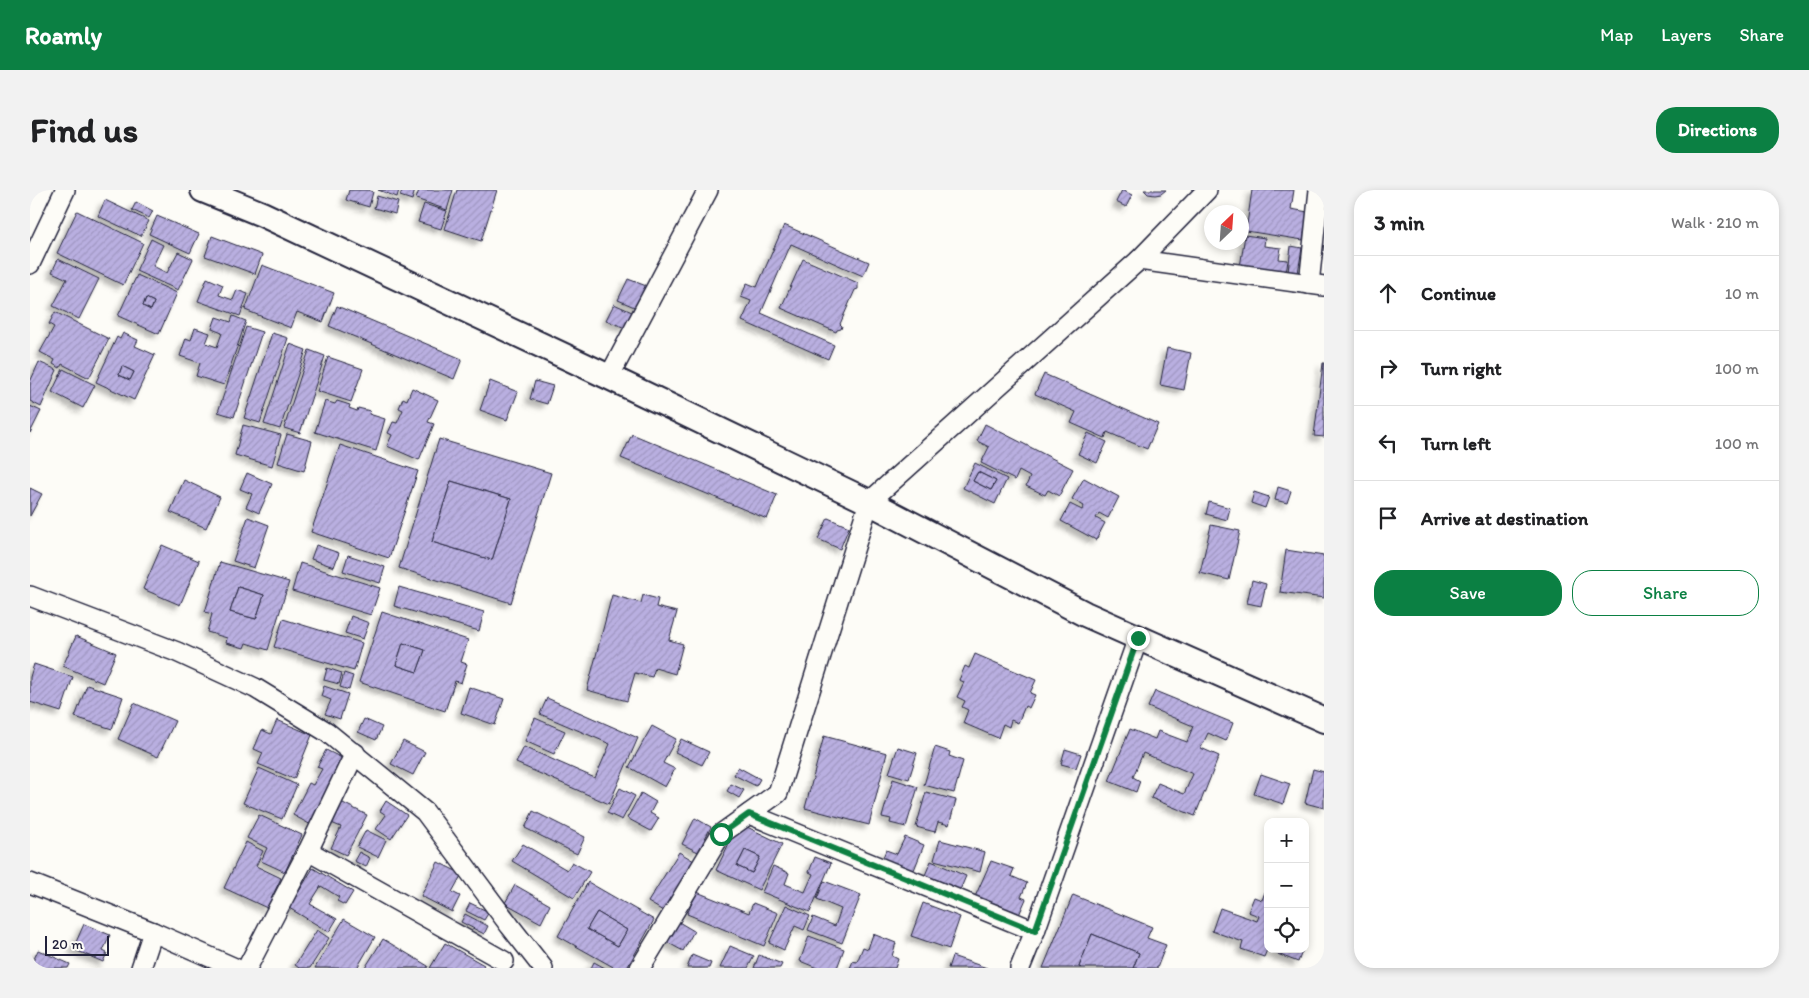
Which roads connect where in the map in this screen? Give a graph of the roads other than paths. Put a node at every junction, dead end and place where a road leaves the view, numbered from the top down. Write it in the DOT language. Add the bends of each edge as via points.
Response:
graph roads {
  1 [pos="64,190"];
  2 [pos="203,190"];
  3 [pos="708,190"];
  4 [pos="1208,190"];
  5 [pos="1319,190"];
  6 [pos="1139,260"];
  7 [pos="30,264"];
  8 [pos="1316,285"];
  9 [pos="609,377"];
  10 [pos="869,502"];
  11 [pos="30,596"];
  12 [pos="1138,638"];
  13 [pos="1324,720"];
  14 [pos="355,753"];
  15 [pos="749,814"];
  16 [pos="308,851"];
  17 [pos="30,883"];
  18 [pos="510,926"];
  19 [pos="1035,931"];
  20 [pos="153,932"];
  21 [pos="502,964"];
  22 [pos="141,968"];
  23 [pos="235,968"];
  24 [pos="247,968"];
  25 [pos="543,968"];
  26 [pos="640,968"];
  27 [pos="1020,968"];
  1 -- 7 [label="street"];
  2 -- 9 [label="street" via="262,214"];
  3 -- 9 [label="street"];
  4 -- 6 [label="street"];
  5 -- 8 [label="street"];
  6 -- 8 [label="street"];
  6 -- 10 [label="street"];
  9 -- 10 [label="street"];
  10 -- 12 [label="street"];
  10 -- 15 [label="street" via="778,793"];
  11 -- 14 [label="street" via="177,652 255,688"];
  12 -- 13 [label="street"];
  12 -- 19 [label="street"];
  14 -- 16 [label="street"];
  14 -- 18 [label="street" via="425,812"];
  15 -- 19 [label="street"];
  15 -- 26 [label="street" via="721,834"];
  16 -- 21 [label="street"];
  16 -- 24 [label="street"];
  17 -- 20 [label="street"];
  18 -- 21 [label="street"];
  18 -- 25 [label="street"];
  19 -- 27 [label="street"];
  20 -- 22 [label="street"];
  20 -- 23 [label="street"];
}
